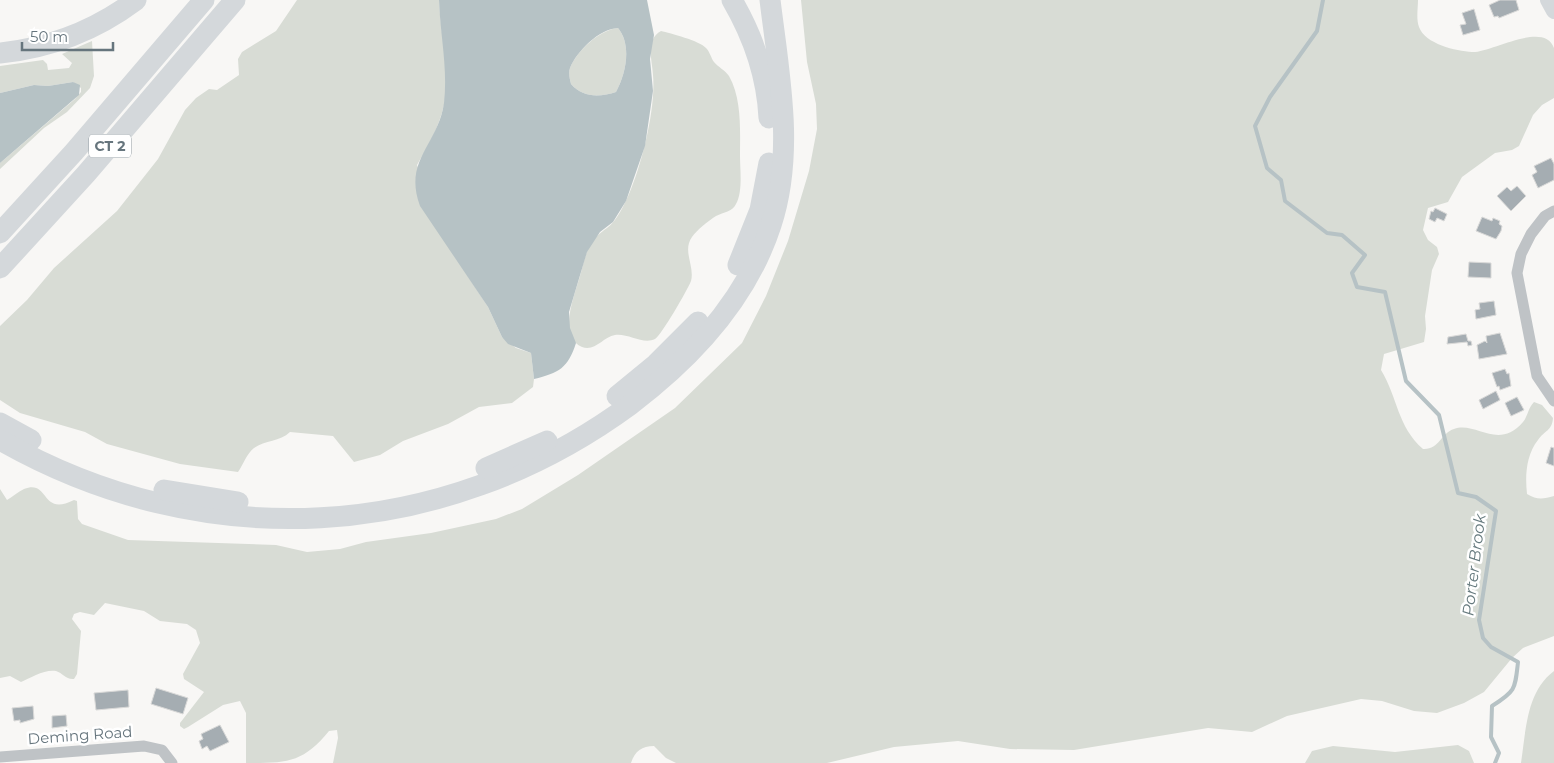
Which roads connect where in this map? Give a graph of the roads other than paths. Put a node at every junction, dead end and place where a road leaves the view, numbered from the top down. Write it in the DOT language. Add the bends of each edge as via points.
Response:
graph roads {
  1 [pos="136,0"];
  2 [pos="204,0"];
  3 [pos="235,0"];
  4 [pos="248,0"];
  5 [pos="732,0"];
  6 [pos="770,0"];
  7 [pos="1548,0"];
  8 [pos="1554,10"];
  9 [pos="217,21"];
  10 [pos="0,53"];
  11 [pos="74,152"];
  12 [pos="1554,211"];
  13 [pos="0,217"];
  14 [pos="0,233"];
  15 [pos="0,268"];
  16 [pos="1554,401"];
  17 [pos="0,423"];
  18 [pos="0,440"];
  19 [pos="0,757"];
  20 [pos="172,763"];
  1 -- 10 [label="highway" via="102,22 72,36 38,47"];
  2 -- 11 [label="highway, CT 2"];
  3 -- 9 [label="highway, CT 2"];
  4 -- 9 [label="highway"];
  5 -- 17 [label="highway" via="757,57 769,114 768,173 750,240 722,293 684,338 626,390 562,433 504,461 433,486 355,502 282,505 199,497 130,481 74,461"];
  6 -- 18 [label="highway" via="782,100 784,148 776,210 758,258 728,308 678,364 617,414 560,450 506,476 414,505 344,517 284,520 206,513 145,501 68,474"];
  7 -- 8 [label="street"];
  9 -- 15 [label="highway, CT 2" via="71,191"];
  11 -- 13 [label="highway"];
  11 -- 14 [label="highway, CT 2"];
  12 -- 16 [label="street" via="1545,216 1531,234 1521,254 1518,273 1537,376"];
  19 -- 20 [label="street, Deming Road" via="139,746 162,750"];
}
